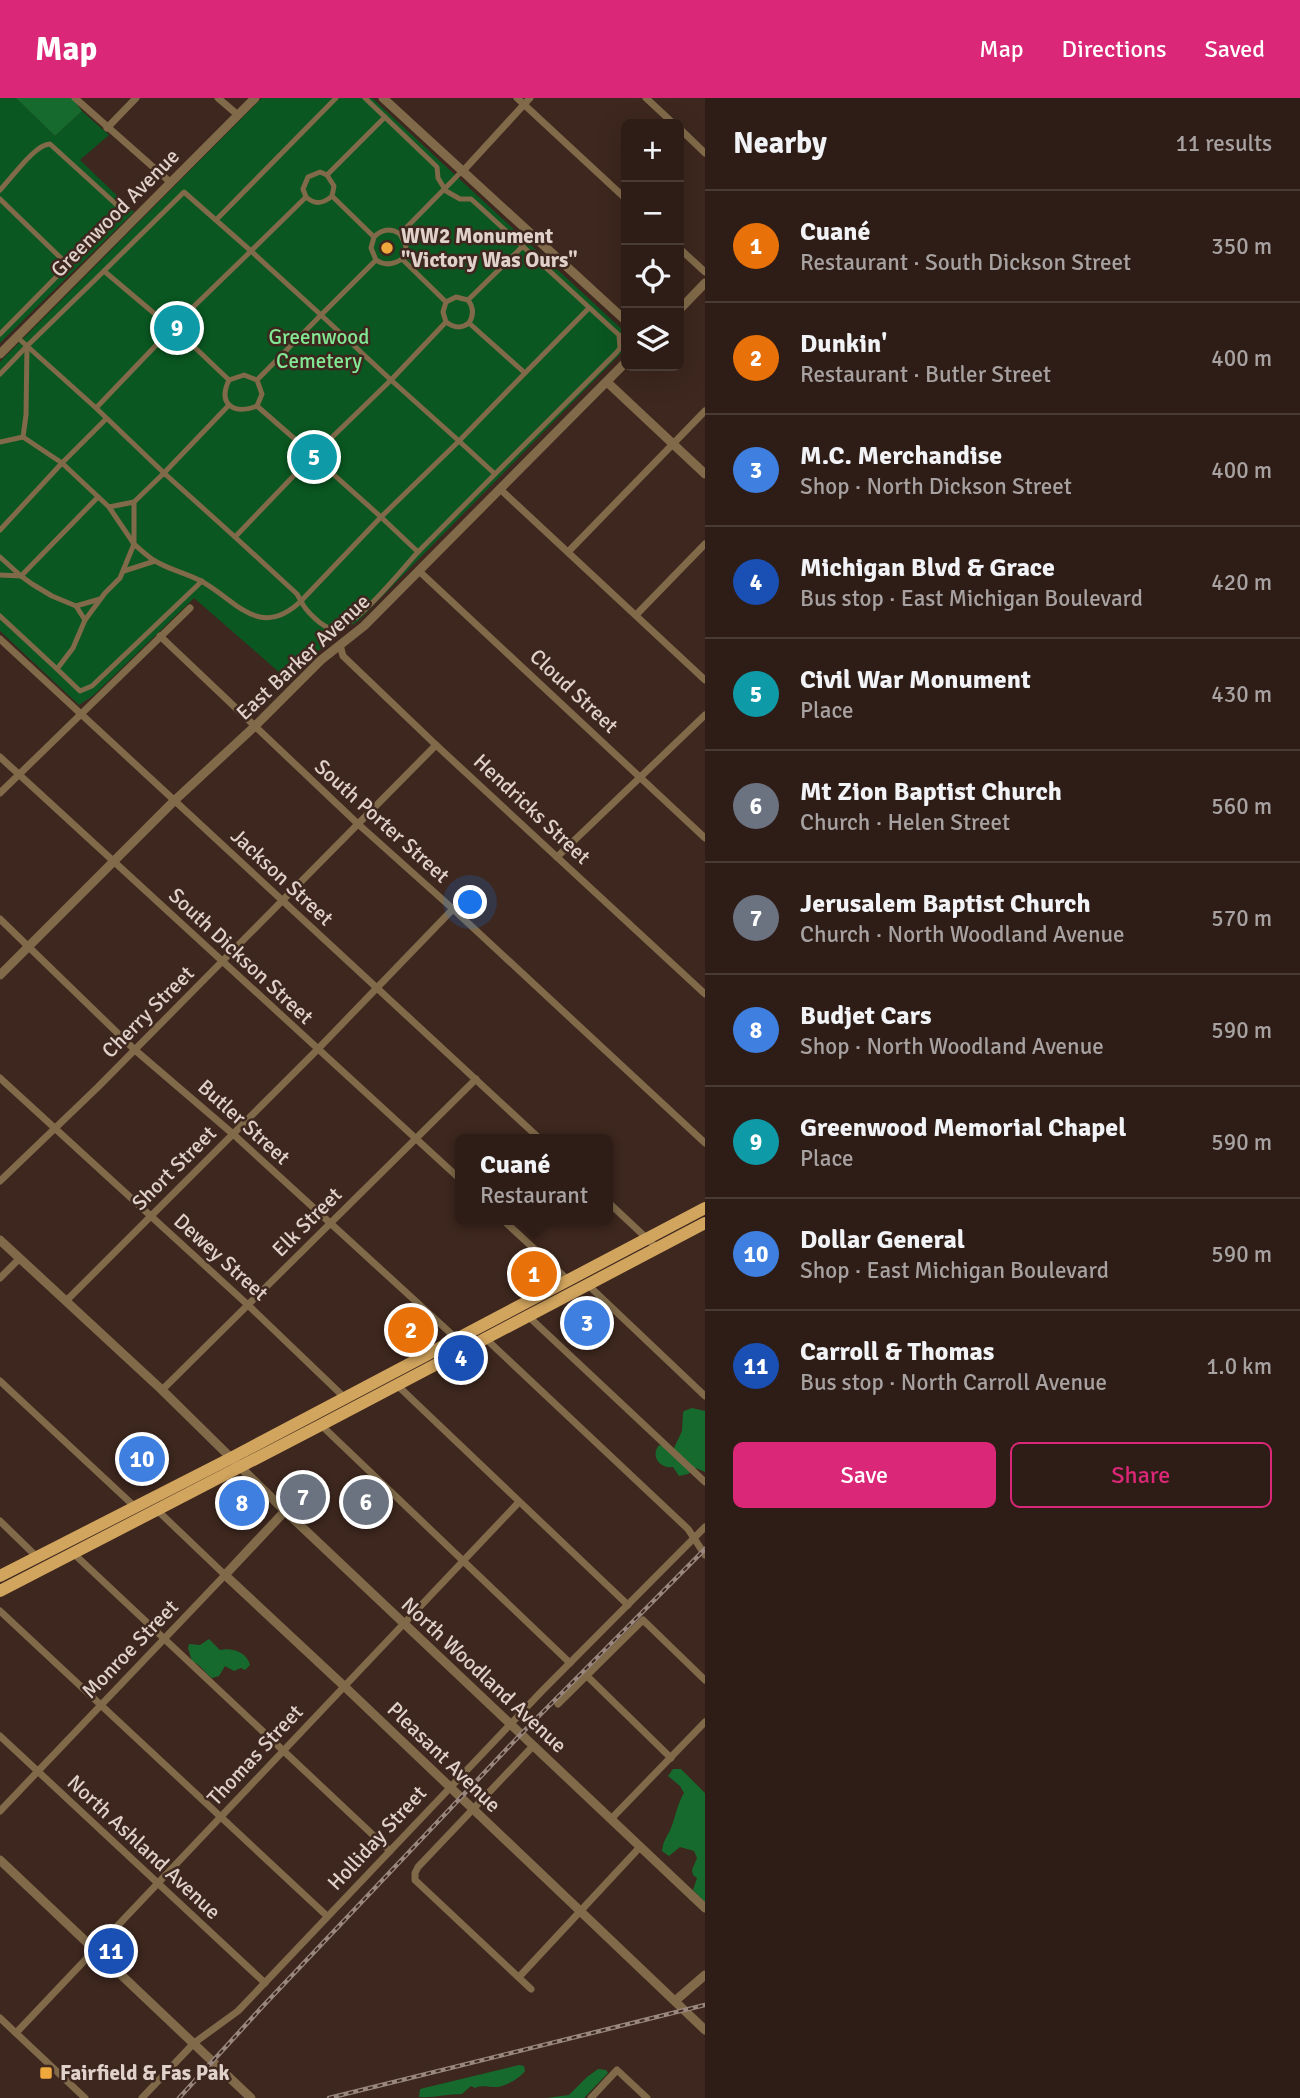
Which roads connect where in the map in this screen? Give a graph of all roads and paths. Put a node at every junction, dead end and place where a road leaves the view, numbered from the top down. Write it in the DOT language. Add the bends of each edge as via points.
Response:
graph roads {
  1 [pos="75,98"];
  2 [pos="136,98"];
  3 [pos="218,98"];
  4 [pos="255,98"];
  5 [pos="336,98"];
  6 [pos="365,98"];
  7 [pos="383,98"];
  8 [pos="517,98"];
  9 [pos="530,98"];
  10 [pos="646,98"];
  11 [pos="524,105"];
  12 [pos="238,115"];
  13 [pos="385,117"];
  14 [pos="669,119"];
  15 [pos="107,128"];
  16 [pos="684,133"];
  17 [pos="705,153"];
  18 [pos="463,171"];
  19 [pos="327,175"];
  20 [pos="170,182"];
  21 [pos="445,189"];
  22 [pos="0,190"];
  23 [pos="621,194"];
  24 [pos="332,196"];
  25 [pos="306,197"];
  26 [pos="0,199"];
  27 [pos="216,220"];
  28 [pos="400,234"];
  29 [pos="374,237"];
  30 [pos="523,246"];
  31 [pos="251,251"];
  32 [pos="684,253"];
  33 [pos="402,259"];
  34 [pos="376,260"];
  35 [pos="68,265"];
  36 [pos="104,271"];
  37 [pos="705,272"];
  38 [pos="705,283"];
  39 [pos="467,300"];
  40 [pos="446,302"];
  41 [pos="589,308"];
  42 [pos="681,308"];
  43 [pos="321,314"];
  44 [pos="621,316"];
  45 [pos="162,320"];
  46 [pos="446,322"];
  47 [pos="469,323"];
  48 [pos="0,335"];
  49 [pos="17,337"];
  50 [pos="162,339"];
  51 [pos="9,344"];
  52 [pos="27,346"];
  53 [pos="0,354"];
  54 [pos="621,367"];
  55 [pos="525,373"];
  56 [pos="0,374"];
  57 [pos="229,380"];
  58 [pos="257,380"];
  59 [pos="391,380"];
  60 [pos="607,382"];
  61 [pos="229,405"];
  62 [pos="257,406"];
  63 [pos="96,408"];
  64 [pos="705,411"];
  65 [pos="106,419"];
  66 [pos="23,437"];
  67 [pos="459,440"];
  68 [pos="0,442"];
  69 [pos="673,444"];
  70 [pos="323,446"];
  71 [pos="304,447"];
  72 [pos="62,463"];
  73 [pos="304,465"];
  74 [pos="323,465"];
  75 [pos="164,473"];
  76 [pos="495,474"];
  77 [pos="705,474"];
  78 [pos="500,489"];
  79 [pos="98,496"];
  80 [pos="135,502"];
  81 [pos="108,507"];
  82 [pos="381,517"];
  83 [pos="0,530"];
  84 [pos="235,537"];
  85 [pos="134,544"];
  86 [pos="705,544"];
  87 [pos="418,552"];
  88 [pos="568,552"];
  89 [pos="0,557"];
  90 [pos="155,561"];
  91 [pos="124,571"];
  92 [pos="419,571"];
  93 [pos="0,575"];
  94 [pos="21,576"];
  95 [pos="202,581"];
  96 [pos="100,599"];
  97 [pos="301,601"];
  98 [pos="76,606"];
  99 [pos="190,608"];
  100 [pos="636,615"];
  101 [pos="0,617"];
  102 [pos="85,620"];
  103 [pos="334,629"];
  104 [pos="160,636"];
  105 [pos="0,639"];
  106 [pos="340,645"];
  107 [pos="57,668"];
  108 [pos="705,680"];
  109 [pos="81,713"];
  110 [pos="705,715"];
  111 [pos="254,727"];
  112 [pos="436,745"];
  113 [pos="0,757"];
  114 [pos="19,774"];
  115 [pos="641,777"];
  116 [pos="0,793"];
  117 [pos="174,801"];
  118 [pos="357,823"];
  119 [pos="705,838"];
  120 [pos="557,857"];
  121 [pos="113,862"];
  122 [pos="281,901"];
  123 [pos="453,909"];
  124 [pos="0,919"];
  125 [pos="29,945"];
  126 [pos="222,962"];
  127 [pos="0,975"];
  128 [pos="377,988"];
  129 [pos="705,994"];
  130 [pos="317,1049"];
  131 [pos="135,1050"];
  132 [pos="0,1078"];
  133 [pos="475,1079"];
  134 [pos="54,1128"];
  135 [pos="233,1134"];
  136 [pos="535,1134"];
  137 [pos="415,1138"];
  138 [pos="705,1143"];
  139 [pos="455,1175"];
  140 [pos="0,1181"];
  141 [pos="613,1208"];
  142 [pos="705,1208"];
  143 [pos="151,1217"];
  144 [pos="330,1223"];
  145 [pos="705,1223"];
  146 [pos="508,1225"];
  147 [pos="647,1239"];
  148 [pos="0,1240"];
  149 [pos="657,1248"];
  150 [pos="19,1259"];
  151 [pos="0,1278"];
  152 [pos="568,1280"];
  153 [pos="587,1285"];
  154 [pos="66,1301"];
  155 [pos="248,1305"];
  156 [pos="528,1316"];
  157 [pos="482,1333"];
  158 [pos="461,1344"];
  159 [pos="0,1381"];
  160 [pos="397,1385"];
  161 [pos="162,1390"];
  162 [pos="705,1396"];
  163 [pos="348,1403"];
  164 [pos="321,1425"];
  165 [pos="236,1462"];
  166 [pos="705,1482"];
  167 [pos="519,1502"];
  168 [pos="134,1506"];
  169 [pos="157,1510"];
  170 [pos="285,1511"];
  171 [pos="0,1521"];
  172 [pos="705,1527"];
  173 [pos="694,1538"];
  174 [pos="73,1553"];
  175 [pos="705,1555"];
  176 [pos="462,1561"];
  177 [pos="41,1562"];
  178 [pos="225,1575"];
  179 [pos="0,1576"];
  180 [pos="0,1591"];
  181 [pos="628,1605"];
  182 [pos="0,1611"];
  183 [pos="403,1623"];
  184 [pos="164,1640"];
  185 [pos="570,1663"];
  186 [pos="586,1675"];
  187 [pos="705,1679"];
  188 [pos="344,1686"];
  189 [pos="558,1704"];
  190 [pos="100,1705"];
  191 [pos="705,1722"];
  192 [pos="510,1724"];
  193 [pos="0,1736"];
  194 [pos="533,1746"];
  195 [pos="283,1751"];
  196 [pos="671,1758"];
  197 [pos="38,1771"];
  198 [pos="451,1787"];
  199 [pos="473,1809"];
  200 [pos="0,1811"];
  201 [pos="221,1816"];
  202 [pos="611,1819"];
  203 [pos="640,1847"];
  204 [pos="390,1851"];
  205 [pos="0,1860"];
  206 [pos="159,1884"];
  207 [pos="705,1908"];
  208 [pos="581,1911"];
  209 [pos="327,1916"];
  210 [pos="95,1950"];
  211 [pos="705,1975"];
  212 [pos="519,1978"];
  213 [pos="265,1983"];
  214 [pos="531,1989"];
  215 [pos="675,2001"];
  216 [pos="0,2018"];
  217 [pos="705,2030"];
  218 [pos="16,2033"];
  219 [pos="194,2043"];
  220 [pos="85,2098"];
  221 [pos="142,2098"];
  222 [pos="251,2098"];
  223 [pos="591,2098"];
  224 [pos="647,2098"];
  1 -- 15 [label="street"];
  2 -- 15 [label="street"];
  3 -- 12 [label="street"];
  4 -- 12 [label="street, Greenwood Avenue"];
  5 -- 27 [label="street"];
  6 -- 13 [label="street"];
  7 -- 18 [label="street"];
  8 -- 11 [label="street"];
  9 -- 11 [label="street"];
  10 -- 14 [label="street"];
  11 -- 18 [label="street"];
  11 -- 23 [label="street"];
  12 -- 20 [label="street, Greenwood Avenue"];
  13 -- 19 [label="street"];
  13 -- 21 [label="street" via="437,167"];
  15 -- 20 [label="street"];
  16 -- 17 [label="street"];
  18 -- 21 [label="street"];
  18 -- 44 [label="street"];
  19 -- 24 [label="street" via="334,186"];
  19 -- 25 [label="street" via="308,177 303,188"];
  20 -- 49 [label="street, Greenwood Avenue"];
  21 -- 28 [label="street"];
  21 -- 30 [label="street" via="460,199 471,199"];
  22 -- 35 [label="street" via="36,151 50,144 118,206 115,217"];
  24 -- 25 [label="street" via="319,203"];
  24 -- 29 [label="street"];
  25 -- 31 [label="street"];
  26 -- 35 [label="street"];
  27 -- 31 [label="street"];
  27 -- 36 [label="street" via="184,192"];
  28 -- 29 [label="street" via="386,229"];
  28 -- 33 [label="street" via="406,246"];
  29 -- 34 [label="street" via="370,248"];
  30 -- 39 [label="street"];
  30 -- 41 [label="street"];
  31 -- 43 [label="street"];
  31 -- 45 [label="street" via="186,314 171,313"];
  32 -- 37 [label="street"];
  33 -- 34 [label="street" via="387,265"];
  33 -- 40 [label="street"];
  34 -- 43 [label="street"];
  35 -- 48 [label="street"];
  36 -- 45 [label="street"];
  36 -- 52 [label="street"];
  38 -- 42 [label="street"];
  39 -- 40 [label="street" via="456,297"];
  39 -- 47 [label="street" via="473,313"];
  40 -- 46 [label="street"];
  41 -- 55 [label="street"];
  41 -- 76 [label="street" via="620,335 620,348"];
  43 -- 58 [label="street"];
  43 -- 59 [label="street"];
  45 -- 50 [label="street"];
  46 -- 47 [label="street" via="459,327"];
  46 -- 59 [label="street"];
  47 -- 55 [label="street"];
  48 -- 51 [label="street"];
  49 -- 51 [label="street, Greenwood Avenue"];
  49 -- 52 [label="street"];
  50 -- 57 [label="street" via="174,346 188,341"];
  50 -- 63 [label="street"];
  51 -- 53 [label="street, Greenwood Avenue"];
  52 -- 56 [label="street"];
  52 -- 63 [label="street"];
  52 -- 66 [label="street"];
  54 -- 60 [label="street, East Barker Avenue"];
  55 -- 67 [label="street"];
  57 -- 58 [label="street" via="244,375"];
  57 -- 61 [label="street" via="224,390"];
  58 -- 62 [label="street" via="262,394"];
  59 -- 67 [label="street"];
  59 -- 70 [label="street"];
  60 -- 69 [label="street"];
  60 -- 78 [label="street, East Barker Avenue"];
  61 -- 62 [label="street" via="238,410"];
  61 -- 75 [label="street"];
  62 -- 71 [label="street"];
  63 -- 65 [label="street"];
  64 -- 69 [label="street"];
  65 -- 72 [label="street"];
  65 -- 75 [label="street"];
  66 -- 68 [label="street"];
  66 -- 72 [label="street"];
  67 -- 76 [label="street"];
  67 -- 82 [label="street"];
  69 -- 77 [label="street"];
  69 -- 88 [label="street"];
  70 -- 71 [label="street"];
  70 -- 74 [label="street" via="327,456"];
  71 -- 73 [label="street" via="300,456"];
  72 -- 79 [label="street"];
  72 -- 83 [label="street"];
  73 -- 74 [label="street" via="313,469"];
  73 -- 84 [label="street"];
  74 -- 82 [label="street"];
  75 -- 80 [label="street"];
  75 -- 84 [label="street"];
  76 -- 87 [label="street"];
  78 -- 88 [label="street"];
  78 -- 92 [label="street, East Barker Avenue"];
  79 -- 81 [label="street"];
  79 -- 94 [label="street"];
  80 -- 81 [label="street"];
  80 -- 85 [label="street"];
  81 -- 85 [label="street"];
  82 -- 87 [label="street"];
  82 -- 97 [label="street"];
  84 -- 97 [label="street"];
  85 -- 90 [label="street"];
  85 -- 91 [label="street"];
  86 -- 100 [label="street"];
  87 -- 103 [label="street" via="356,619"];
  88 -- 100 [label="street"];
  89 -- 94 [label="street"];
  90 -- 91 [label="street"];
  90 -- 95 [label="street"];
  91 -- 96 [label="street"];
  92 -- 106 [label="street, East Barker Avenue"];
  92 -- 115 [label="street, Cloud Street"];
  93 -- 94 [label="street"];
  94 -- 98 [label="street"];
  95 -- 97 [label="street" via="252,615 281,614"];
  95 -- 107 [label="street" via="86,691 80,691"];
  96 -- 98 [label="street"];
  96 -- 102 [label="street"];
  97 -- 103 [label="street"];
  98 -- 102 [label="street"];
  99 -- 104 [label="street"];
  100 -- 108 [label="street"];
  101 -- 107 [label="street"];
  102 -- 107 [label="street" via="73,648"];
  103 -- 106 [label="street"];
  104 -- 109 [label="street"];
  104 -- 111 [label="street, South Porter Street"];
  105 -- 109 [label="street, Jackson Street"];
  106 -- 111 [label="street, East Barker Avenue"];
  106 -- 112 [label="street, Hendricks Street" via="344,656"];
  109 -- 114 [label="street"];
  109 -- 117 [label="street, Jackson Street"];
  110 -- 115 [label="street"];
  111 -- 117 [label="street, East Barker Avenue"];
  111 -- 118 [label="street, South Porter Street"];
  112 -- 118 [label="street, Cherry Street"];
  112 -- 120 [label="street, Hendricks Street"];
  113 -- 114 [label="street, South Dickson Street"];
  114 -- 116 [label="street"];
  114 -- 121 [label="street, South Dickson Street"];
  115 -- 119 [label="street, Cloud Street"];
  115 -- 120 [label="street"];
  117 -- 121 [label="street, East Barker Avenue"];
  117 -- 122 [label="street, Jackson Street"];
  118 -- 122 [label="street, Cherry Street"];
  118 -- 123 [label="street, South Porter Street"];
  120 -- 129 [label="street, Hendricks Street"];
  121 -- 125 [label="street, East Barker Avenue"];
  121 -- 126 [label="street, South Dickson Street"];
  122 -- 126 [label="street, Cherry Street"];
  122 -- 128 [label="street, Jackson Street"];
  123 -- 128 [label="street, Short Street"];
  123 -- 138 [label="street, South Porter Street"];
  124 -- 125 [label="street, Butler Street"];
  125 -- 127 [label="street, East Barker Avenue"];
  125 -- 131 [label="street, Butler Street"];
  126 -- 130 [label="street, South Dickson Street"];
  126 -- 131 [label="street, Cherry Street"];
  128 -- 130 [label="street, Short Street"];
  128 -- 133 [label="street, Jackson Street"];
  130 -- 135 [label="street, Short Street"];
  130 -- 137 [label="street, South Dickson Street"];
  131 -- 134 [label="street, Cherry Street"];
  131 -- 135 [label="street, Butler Street"];
  132 -- 134 [label="street, Dewey Street"];
  133 -- 136 [label="street, Jackson Street"];
  133 -- 137 [label="street, Elk Street"];
  134 -- 140 [label="street, Cherry Street"];
  134 -- 143 [label="street, Dewey Street"];
  135 -- 143 [label="street, Short Street"];
  135 -- 144 [label="street, Butler Street"];
  137 -- 139 [label="street, South Dickson Street"];
  137 -- 144 [label="street, Elk Street"];
  141 -- 147 [label="street"];
  142 -- 147 [label="main road"];
  143 -- 154 [label="street, Short Street"];
  143 -- 155 [label="street, Dewey Street"];
  144 -- 155 [label="street, Elk Street"];
  144 -- 158 [label="street, Butler Street"];
  145 -- 149 [label="main road"];
  146 -- 152 [label="street"];
  147 -- 149 [label="street"];
  147 -- 152 [label="main road"];
  148 -- 150 [label="street, North Woodland Avenue"];
  149 -- 153 [label="main road"];
  150 -- 151 [label="street"];
  150 -- 154 [label="street, North Woodland Avenue"];
  152 -- 157 [label="main road"];
  153 -- 156 [label="main road"];
  153 -- 162 [label="street"];
  154 -- 161 [label="street, North Woodland Avenue"];
  155 -- 161 [label="street, Elk Street"];
  155 -- 163 [label="street, Dewey Street"];
  156 -- 157 [label="main road"];
  156 -- 166 [label="street"];
  157 -- 158 [label="main road"];
  157 -- 173 [label="street"];
  158 -- 160 [label="main road"];
  158 -- 163 [label="main road"];
  159 -- 168 [label="street"];
  160 -- 163 [label="main road"];
  160 -- 167 [label="street"];
  161 -- 165 [label="street, North Woodland Avenue"];
  163 -- 164 [label="main road"];
  163 -- 165 [label="main road"];
  164 -- 165 [label="main road"];
  164 -- 176 [label="street"];
  165 -- 168 [label="main road"];
  165 -- 169 [label="main road"];
  165 -- 170 [label="street, North Woodland Avenue"];
  167 -- 176 [label="street, Thomas Street"];
  167 -- 181 [label="street"];
  168 -- 177 [label="main road"];
  169 -- 174 [label="main road"];
  169 -- 178 [label="street, Pleasant Avenue"];
  170 -- 178 [label="street, Monroe Street"];
  170 -- 183 [label="street, North Woodland Avenue"];
  171 -- 177 [label="street"];
  172 -- 173 [label="street, Holliday Street"];
  173 -- 175 [label="street"];
  173 -- 181 [label="street, Holliday Street"];
  174 -- 177 [label="main road"];
  174 -- 184 [label="street"];
  176 -- 183 [label="street, Thomas Street"];
  176 -- 185 [label="street"];
  177 -- 179 [label="main road"];
  177 -- 180 [label="main road"];
  178 -- 184 [label="street, Monroe Street"];
  178 -- 188 [label="street, Pleasant Avenue"];
  181 -- 185 [label="street, Holliday Street"];
  182 -- 190 [label="street"];
  183 -- 188 [label="street, Thomas Street"];
  183 -- 192 [label="street, North Woodland Avenue"];
  184 -- 190 [label="street, Monroe Street"];
  184 -- 195 [label="street"];
  185 -- 192 [label="street, Holliday Street"];
  186 -- 187 [label="street" via="643,1620"];
  186 -- 189 [label="street"];
  186 -- 196 [label="street"];
  188 -- 195 [label="street, Thomas Street"];
  188 -- 198 [label="street, Pleasant Avenue"];
  190 -- 197 [label="street, Monroe Street"];
  190 -- 201 [label="street"];
  191 -- 196 [label="street"];
  192 -- 194 [label="street, North Woodland Avenue"];
  192 -- 198 [label="street, Holliday Street"];
  193 -- 197 [label="street, North Ashland Avenue"];
  194 -- 199 [label="street"];
  194 -- 202 [label="street, North Woodland Avenue"];
  195 -- 201 [label="street, Thomas Street"];
  195 -- 204 [label="street"];
  196 -- 202 [label="street"];
  197 -- 200 [label="street, Monroe Street"];
  197 -- 206 [label="street, North Ashland Avenue"];
  198 -- 199 [label="street, Pleasant Avenue"];
  198 -- 204 [label="street, Holliday Street"];
  199 -- 208 [label="street, Pleasant Avenue"];
  199 -- 212 [label="street" via="418,1867 415,1880"];
  201 -- 206 [label="street, Thomas Street"];
  201 -- 209 [label="street"];
  202 -- 203 [label="street, North Woodland Avenue"];
  203 -- 207 [label="street, North Woodland Avenue"];
  203 -- 208 [label="street"];
  204 -- 209 [label="street, Holliday Street"];
  205 -- 210 [label="street"];
  206 -- 210 [label="street, Thomas Street"];
  206 -- 213 [label="street, North Ashland Avenue"];
  208 -- 212 [label="street"];
  208 -- 215 [label="street, Pleasant Avenue"];
  209 -- 213 [label="street, Holliday Street"];
  210 -- 218 [label="street, Thomas Street"];
  210 -- 219 [label="street"];
  211 -- 215 [label="street"];
  212 -- 214 [label="street"];
  213 -- 219 [label="street, Holliday Street" via="238,2011"];
  215 -- 217 [label="street, Pleasant Avenue"];
  216 -- 218 [label="street"];
  218 -- 220 [label="street"];
  219 -- 221 [label="street, Holliday Street"];
  219 -- 222 [label="street"];
  223 -- 224 [label="street" via="617,2070"];
}
